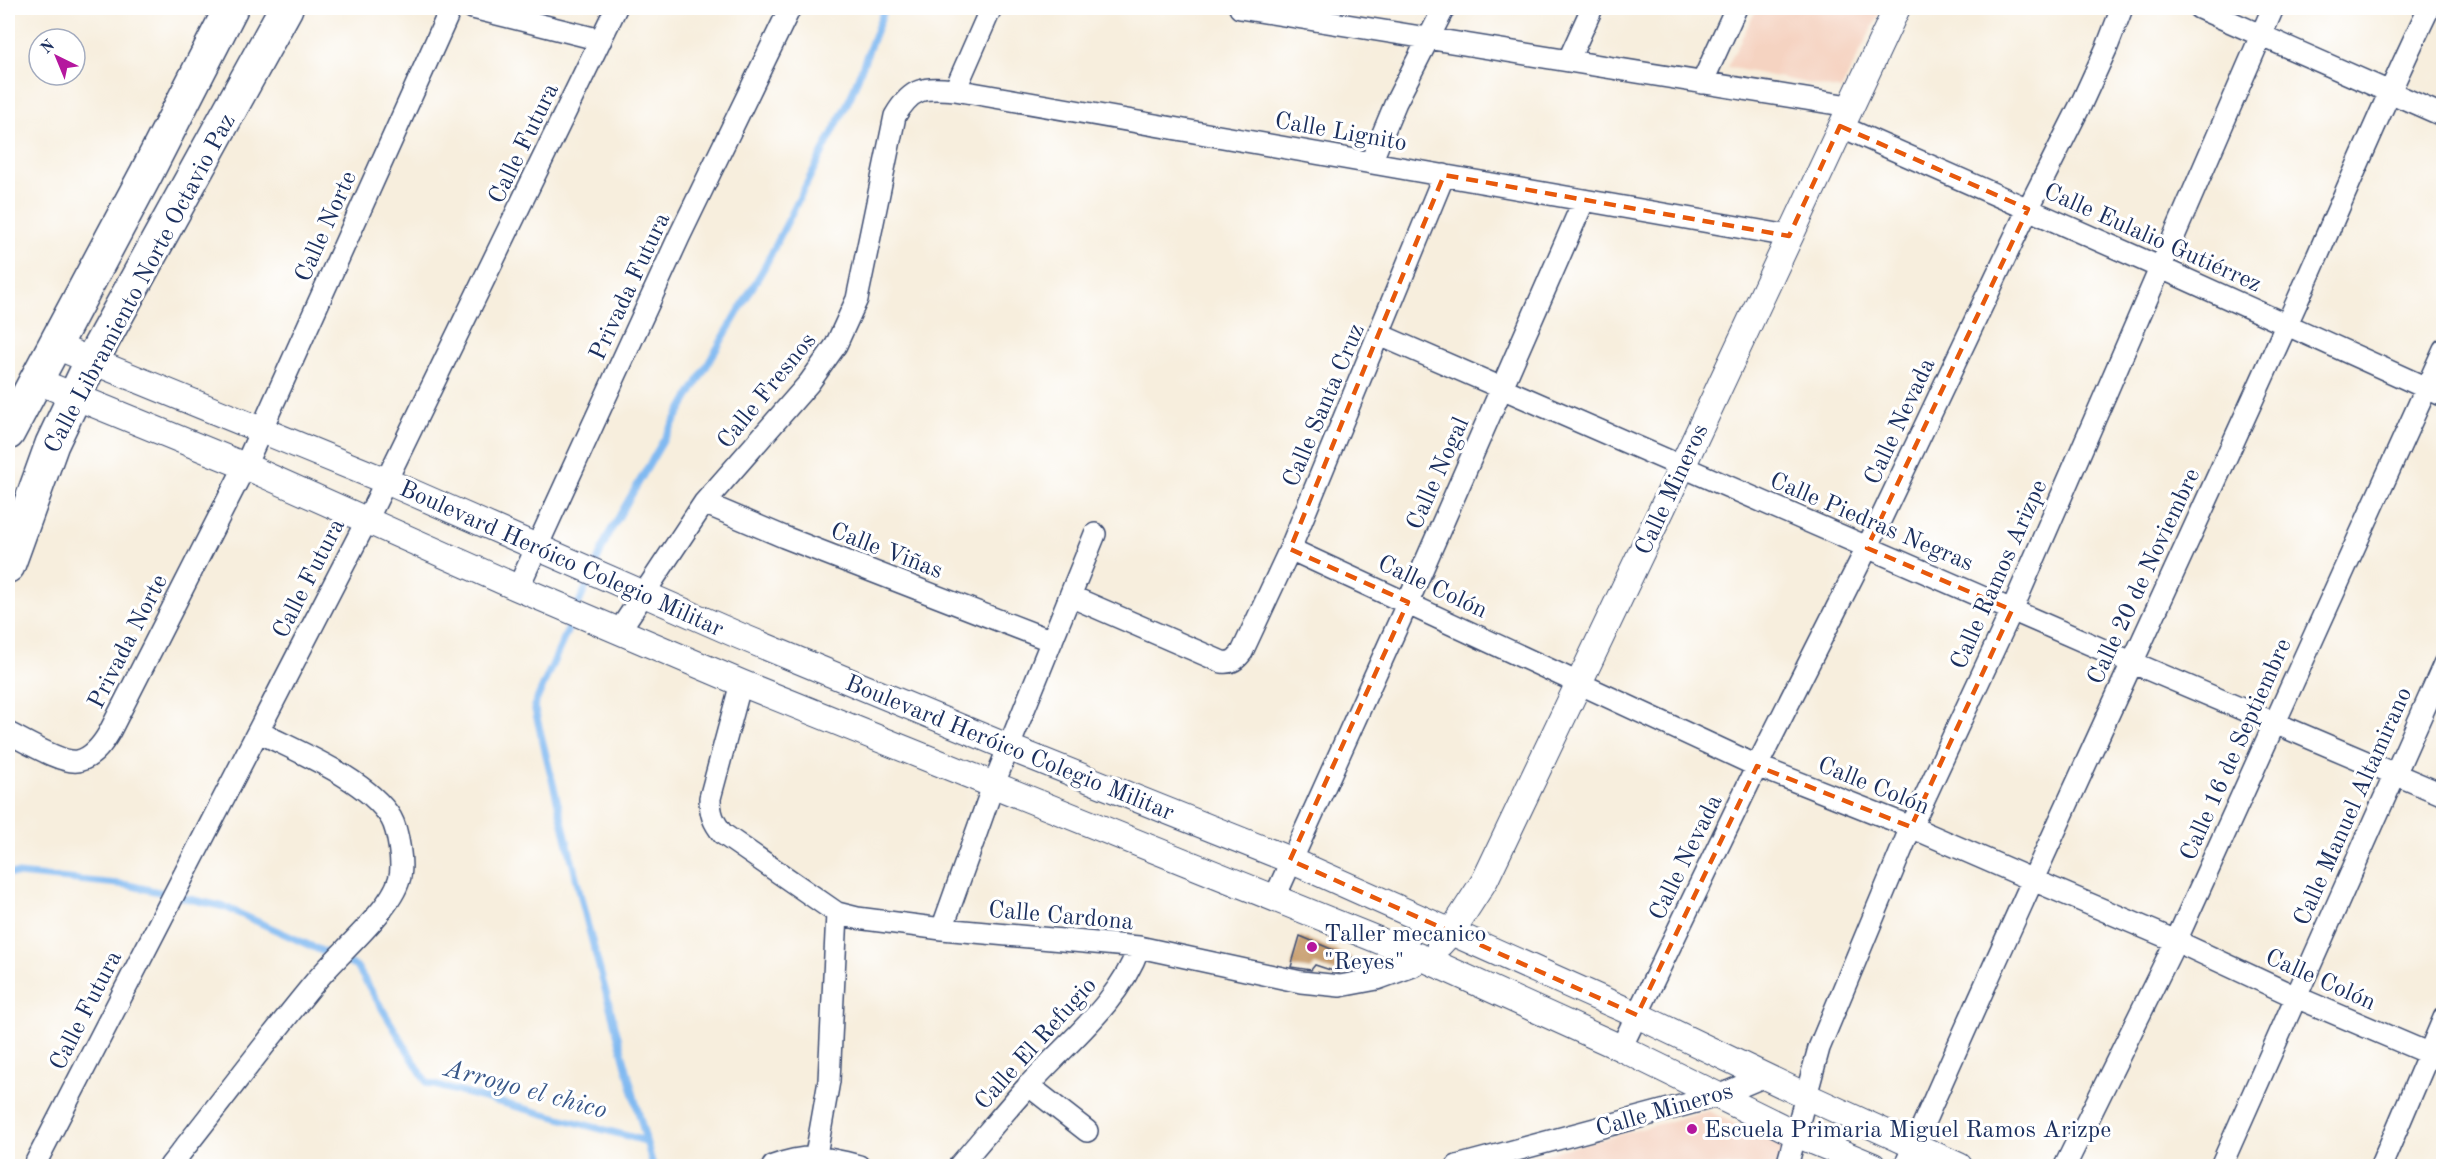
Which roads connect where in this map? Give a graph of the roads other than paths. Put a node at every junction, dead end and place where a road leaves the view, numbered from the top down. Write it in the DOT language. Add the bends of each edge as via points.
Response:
graph roads {
  1 [pos="231,8"];
  2 [pos="286,8"];
  3 [pos="451,8"];
  4 [pos="473,8"];
  5 [pos="616,8"];
  6 [pos="790,8"];
  7 [pos="991,8"];
  8 [pos="1240,8"];
  9 [pos="1444,8"];
  10 [pos="1592,8"];
  11 [pos="1736,8"];
  12 [pos="1897,8"];
  13 [pos="2122,8"];
  14 [pos="2199,8"];
  15 [pos="2273,8"];
  16 [pos="2429,8"];
  17 [pos="1296,12"];
  18 [pos="2261,35"];
  19 [pos="1429,38"];
  20 [pos="601,40"];
  21 [pos="1569,59"];
  22 [pos="1702,83"];
  23 [pos="955,90"];
  24 [pos="2388,92"];
  25 [pos="895,116"];
  26 [pos="1845,116"];
  27 [pos="2444,116"];
  28 [pos="1371,162"];
  29 [pos="1444,175"];
  30 [pos="1584,200"];
  31 [pos="2028,209"];
  32 [pos="1789,236"];
  33 [pos="2159,267"];
  34 [pos="2287,326"];
  35 [pos="1380,335"];
  36 [pos="53,345"];
  37 [pos="2444,349"];
  38 [pos="92,362"];
  39 [pos="34,380"];
  40 [pos="1502,387"];
  41 [pos="2435,393"];
  42 [pos="74,398"];
  43 [pos="262,430"];
  44 [pos="8,433"];
  45 [pos="245,466"];
  46 [pos="1682,467"];
  47 [pos="386,481"];
  48 [pos="704,503"];
  49 [pos="367,520"];
  50 [pos="1095,534"];
  51 [pos="536,547"];
  52 [pos="1867,548"];
  53 [pos="1290,549"];
  54 [pos="8,566"];
  55 [pos="518,588"];
  56 [pos="642,595"];
  57 [pos="1070,596"];
  58 [pos="1408,602"];
  59 [pos="2012,610"];
  60 [pos="619,631"];
  61 [pos="1052,641"];
  62 [pos="2132,662"];
  63 [pos="2444,664"];
  64 [pos="741,683"];
  65 [pos="1579,684"];
  66 [pos="2275,723"];
  67 [pos="259,732"];
  68 [pos="8,733"];
  69 [pos="1010,748"];
  70 [pos="1757,766"];
  71 [pos="2393,774"];
  72 [pos="993,786"];
  73 [pos="2444,795"];
  74 [pos="1911,827"];
  75 [pos="1290,860"];
  76 [pos="2034,880"];
  77 [pos="1275,897"];
  78 [pos="837,913"];
  79 [pos="942,929"];
  80 [pos="1452,931"];
  81 [pos="2176,941"];
  82 [pos="1139,947"];
  83 [pos="1425,959"];
  84 [pos="2296,997"];
  85 [pos="1637,1015"];
  86 [pos="2444,1018"];
  87 [pos="1621,1048"];
  88 [pos="2436,1056"];
  89 [pos="1765,1076"];
  90 [pos="1028,1086"];
  91 [pos="1718,1096"];
  92 [pos="1806,1096"];
  93 [pos="1087,1131"];
  94 [pos="1796,1134"];
  95 [pos="1909,1156"];
  96 [pos="814,1161"];
  97 [pos="34,1167"];
  98 [pos="170,1167"];
  99 [pos="773,1167"];
  100 [pos="859,1167"];
  101 [pos="959,1167"];
  102 [pos="1456,1167"];
  103 [pos="1787,1167"];
  104 [pos="1873,1167"];
  105 [pos="1959,1167"];
  106 [pos="2065,1167"];
  107 [pos="2221,1167"];
  108 [pos="2381,1167"];
  1 -- 36 [label="main road, Calle Libramiento Norte Octavio Paz"];
  2 -- 38 [label="main road, Calle Libramiento Norte Octavio Paz"];
  3 -- 43 [label="street, Calle Norte"];
  4 -- 20 [label="street"];
  5 -- 20 [label="street, Calle Futura"];
  6 -- 51 [label="street, Privada Futura"];
  7 -- 23 [label="street"];
  8 -- 17 [label="street, Calle Eulalio Gutiérrez"];
  9 -- 19 [label="street"];
  10 -- 21 [label="street"];
  11 -- 22 [label="street"];
  12 -- 26 [label="street, Calle Mineros"];
  13 -- 31 [label="street, Calle Nevada" via="2082,104"];
  14 -- 18 [label="street"];
  15 -- 18 [label="street, Calle Ramos Arizpe"];
  16 -- 24 [label="street, Calle 20 de Noviembre"];
  17 -- 19 [label="street, Calle Eulalio Gutiérrez"];
  18 -- 24 [label="street"];
  18 -- 33 [label="street, Calle Ramos Arizpe"];
  19 -- 21 [label="street, Calle Eulalio Gutiérrez"];
  19 -- 28 [label="street"];
  20 -- 47 [label="street, Calle Futura"];
  21 -- 22 [label="street, Calle Eulalio Gutiérrez"];
  22 -- 26 [label="street, Calle Eulalio Gutiérrez"];
  23 -- 25 [label="street, Calle Lignito" via="929,88 915,92"];
  23 -- 28 [label="street, Calle Lignito"];
  24 -- 27 [label="street"];
  24 -- 34 [label="street, Calle 20 de Noviembre"];
  25 -- 48 [label="street, Calle Fresnos" via="857,299 836,345 809,383"];
  26 -- 31 [label="street, Calle Eulalio Gutiérrez"];
  26 -- 32 [label="street, Calle Mineros"];
  28 -- 29 [label="street, Calle Lignito"];
  29 -- 30 [label="street, Calle Lignito"];
  29 -- 35 [label="street, Calle Santa Cruz"];
  30 -- 32 [label="street, Calle Lignito"];
  30 -- 40 [label="street, Calle Nogal"];
  31 -- 33 [label="street, Calle Eulalio Gutiérrez"];
  31 -- 52 [label="street, Calle Nevada"];
  32 -- 46 [label="street, Calle Mineros"];
  33 -- 34 [label="street, Calle Eulalio Gutiérrez"];
  33 -- 59 [label="street, Calle Ramos Arizpe"];
  34 -- 41 [label="street, Calle Eulalio Gutiérrez"];
  34 -- 62 [label="street, Calle 20 de Noviembre"];
  35 -- 40 [label="street, Calle Piedras Negras"];
  35 -- 53 [label="street, Calle Santa Cruz"];
  36 -- 38 [label="street, Boulevard Heróico Colegio Militar"];
  36 -- 39 [label="main road, Calle Libramiento Norte Octavio Paz"];
  37 -- 41 [label="street, Calle 16 de Septiembre"];
  38 -- 42 [label="main road, Calle Libramiento Norte Octavio Paz"];
  38 -- 43 [label="street, Boulevard Heróico Colegio Militar"];
  39 -- 42 [label="street, Boulevard Heróico Colegio Militar"];
  39 -- 44 [label="main road, Calle Libramiento Norte Octavio Paz"];
  40 -- 46 [label="street, Calle Piedras Negras"];
  40 -- 58 [label="street, Calle Nogal"];
  41 -- 66 [label="street, Calle 16 de Septiembre"];
  42 -- 45 [label="street, Boulevard Heróico Colegio Militar"];
  42 -- 54 [label="main road, Calle Libramiento Norte Octavio Paz" via="52,444"];
  43 -- 45 [label="street, Calle Norte"];
  43 -- 47 [label="street, Boulevard Heróico Colegio Militar"];
  45 -- 49 [label="street, Boulevard Heróico Colegio Militar"];
  45 -- 68 [label="street, Privada Norte" via="100,747 77,761 64,760"];
  46 -- 52 [label="street, Calle Piedras Negras"];
  46 -- 65 [label="street, Calle Mineros"];
  47 -- 49 [label="street, Calle Futura"];
  47 -- 51 [label="street, Boulevard Heróico Colegio Militar"];
  48 -- 56 [label="street, Calle Fresnos"];
  48 -- 61 [label="street, Calle Viñas"];
  49 -- 55 [label="street, Boulevard Heróico Colegio Militar"];
  49 -- 67 [label="street, Calle Futura"];
  50 -- 57 [label="street"];
  51 -- 55 [label="street, Privada Futura"];
  51 -- 56 [label="street, Boulevard Heróico Colegio Militar"];
  52 -- 59 [label="street, Calle Piedras Negras"];
  52 -- 70 [label="street, Calle Nevada"];
  53 -- 57 [label="street, Calle Santa Cruz" via="1242,652 1230,663"];
  53 -- 58 [label="street, Calle Colón"];
  55 -- 60 [label="street, Boulevard Heróico Colegio Militar"];
  56 -- 60 [label="street, Calle Fresnos"];
  56 -- 69 [label="street, Boulevard Heróico Colegio Militar"];
  57 -- 61 [label="street"];
  58 -- 65 [label="street, Calle Colón"];
  58 -- 75 [label="street, Calle Nogal"];
  59 -- 62 [label="street, Calle Piedras Negras"];
  59 -- 74 [label="street, Calle Ramos Arizpe"];
  60 -- 64 [label="street, Boulevard Heróico Colegio Militar"];
  61 -- 69 [label="street"];
  62 -- 66 [label="street, Calle Piedras Negras"];
  62 -- 76 [label="street, Calle 20 de Noviembre"];
  63 -- 71 [label="street, Calle Manuel Altamirano"];
  64 -- 72 [label="street, Boulevard Heróico Colegio Militar"];
  64 -- 78 [label="street, Calle Cardona" via="710,798 715,824"];
  65 -- 70 [label="street, Calle Colón"];
  65 -- 80 [label="street, Calle Mineros" via="1485,880"];
  66 -- 71 [label="street, Calle Piedras Negras"];
  66 -- 81 [label="street, Calle 16 de Septiembre"];
  67 -- 97 [label="street, Calle Futura"];
  67 -- 98 [label="street" via="343,775 374,799 392,818 400,851 400,878 391,900 317,980"];
  69 -- 72 [label="street"];
  69 -- 75 [label="street, Boulevard Heróico Colegio Militar"];
  70 -- 74 [label="street, Calle Colón"];
  70 -- 85 [label="street, Calle Nevada"];
  71 -- 73 [label="street, Calle Piedras Negras"];
  71 -- 84 [label="street, Calle Manuel Altamirano"];
  72 -- 77 [label="street, Boulevard Heróico Colegio Militar"];
  72 -- 79 [label="street"];
  74 -- 76 [label="street, Calle Colón"];
  74 -- 92 [label="street, Calle Ramos Arizpe" via="1819,1048"];
  75 -- 77 [label="street, Calle Nogal"];
  75 -- 80 [label="street, Boulevard Heróico Colegio Militar"];
  76 -- 81 [label="street, Calle Colón"];
  76 -- 95 [label="street, Calle 20 de Noviembre"];
  77 -- 83 [label="street, Boulevard Heróico Colegio Militar"];
  78 -- 79 [label="street, Calle Cardona"];
  78 -- 96 [label="street" via="829,1081"];
  79 -- 82 [label="street, Calle Cardona"];
  80 -- 83 [label="street, Calle Mineros"];
  80 -- 85 [label="street, Boulevard Heróico Colegio Militar"];
  81 -- 84 [label="street, Calle Colón"];
  81 -- 106 [label="street, Calle 16 de Septiembre"];
  82 -- 83 [label="street, Calle Cardona" via="1301,982 1340,986 1377,979"];
  82 -- 90 [label="street, Calle El Refugio" via="1131,969 1115,993"];
  83 -- 87 [label="street, Boulevard Heróico Colegio Militar"];
  84 -- 88 [label="street, Calle Colón"];
  84 -- 107 [label="street, Calle Manuel Altamirano"];
  85 -- 87 [label="street, Calle Nevada"];
  85 -- 89 [label="street, Boulevard Heróico Colegio Militar"];
  86 -- 88 [label="street"];
  87 -- 91 [label="street, Boulevard Heróico Colegio Militar"];
  88 -- 108 [label="street"];
  89 -- 91 [label="street, Calle Mineros"];
  89 -- 92 [label="street, Boulevard Heróico Colegio Militar"];
  90 -- 93 [label="street"];
  90 -- 101 [label="street, Calle El Refugio"];
  91 -- 94 [label="street, Boulevard Heróico Colegio Militar"];
  91 -- 102 [label="street, Calle Mineros"];
  92 -- 94 [label="street, Calle Ramos Arizpe"];
  92 -- 95 [label="street, Boulevard Heróico Colegio Militar"];
  94 -- 103 [label="street, Calle Ramos Arizpe"];
  94 -- 104 [label="street, Boulevard Heróico Colegio Militar"];
  95 -- 105 [label="street, Boulevard Heróico Colegio Militar"];
  96 -- 99 [label="street" via="788,1160"];
  96 -- 100 [label="street"];
}
